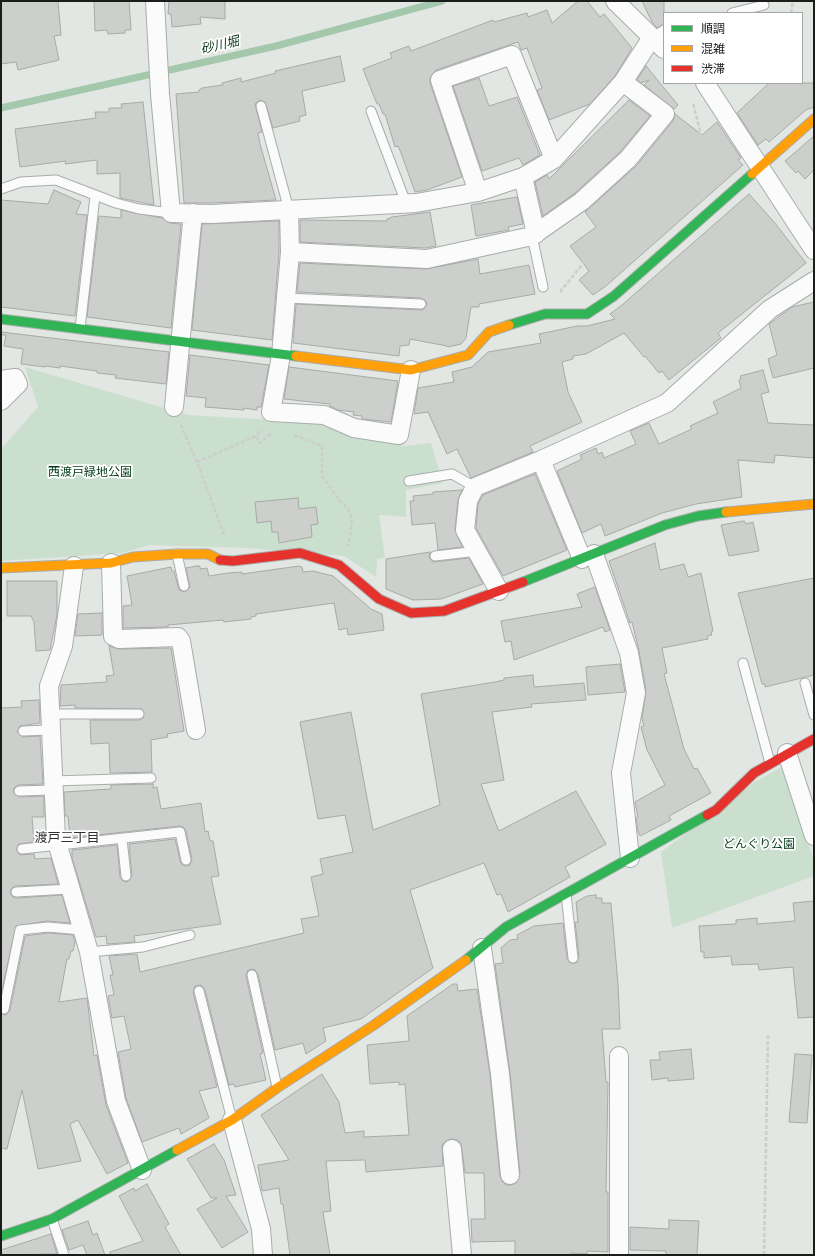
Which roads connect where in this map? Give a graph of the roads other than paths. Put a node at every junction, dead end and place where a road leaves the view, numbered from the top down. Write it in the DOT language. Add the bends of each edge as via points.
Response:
graph roads {
  1 [pos="155,1"];
  2 [pos="615,1"];
  3 [pos="764,5"];
  4 [pos="736,12"];
  5 [pos="660,39"];
  6 [pos="623,82"];
  7 [pos="706,84"];
  8 [pos="261,106"];
  9 [pos="371,111"];
  10 [pos="814,119"];
  11 [pos="554,159"];
  12 [pos="759,168"];
  13 [pos="523,176"];
  14 [pos="1,189"];
  15 [pos="478,192"];
  16 [pos="95,196"];
  17 [pos="406,203"];
  18 [pos="289,210"];
  19 [pos="171,213"];
  20 [pos="193,213"];
  21 [pos="534,235"];
  22 [pos="814,250"];
  23 [pos="290,252"];
  24 [pos="814,281"];
  25 [pos="543,286"];
  26 [pos="286,298"];
  27 [pos="421,304"];
  28 [pos="1,319"];
  29 [pos="80,329"];
  30 [pos="179,341"];
  31 [pos="281,355"];
  32 [pos="411,370"];
  33 [pos="1,380"];
  34 [pos="1,401"];
  35 [pos="174,407"];
  36 [pos="541,460"];
  37 [pos="409,481"];
  38 [pos="475,486"];
  39 [pos="814,504"];
  40 [pos="478,551"];
  41 [pos="177,554"];
  42 [pos="435,556"];
  43 [pos="588,556"];
  44 [pos="111,563"];
  45 [pos="74,566"];
  46 [pos="1,568"];
  47 [pos="184,586"];
  48 [pos="499,591"];
  49 [pos="743,663"];
  50 [pos="805,683"];
  51 [pos="139,714"];
  52 [pos="814,715"];
  53 [pos="50,722"];
  54 [pos="23,730"];
  55 [pos="196,730"];
  56 [pos="814,739"];
  57 [pos="787,753"];
  58 [pos="770,763"];
  59 [pos="151,778"];
  60 [pos="53,785"];
  61 [pos="19,791"];
  62 [pos="814,836"];
  63 [pos="122,838"];
  64 [pos="57,846"];
  65 [pos="22,848"];
  66 [pos="630,858"];
  67 [pos="186,860"];
  68 [pos="126,876"];
  69 [pos="70,889"];
  70 [pos="16,892"];
  71 [pos="566,893"];
  72 [pos="81,930"];
  73 [pos="190,935"];
  74 [pos="482,948"];
  75 [pos="89,952"];
  76 [pos="573,958"];
  77 [pos="252,975"];
  78 [pos="200,991"];
  79 [pos="4,1009"];
  80 [pos="619,1056"];
  81 [pos="277,1088"];
  82 [pos="232,1120"];
  83 [pos="452,1150"];
  84 [pos="142,1170"];
  85 [pos="510,1174"];
  86 [pos="52,1219"];
  87 [pos="1,1236"];
  88 [pos="64,1255"];
  89 [pos="263,1255"];
  90 [pos="462,1255"];
  91 [pos="619,1255"];
  1 -- 19 [label="street" via="160,94"];
  2 -- 5 [label="street"];
  3 -- 4 [label="lane"];
  5 -- 6 [label="street"];
  6 -- 11 [label="street"];
  6 -- 21 [label="street" via="665,114 628,159 582,201"];
  7 -- 12 [label="street"];
  8 -- 18 [label="lane"];
  9 -- 17 [label="lane"];
  10 -- 12 [label="street"];
  11 -- 13 [label="street"];
  11 -- 15 [label="street" via="512,55 440,80"];
  12 -- 22 [label="street"];
  12 -- 32 [label="street" via="614,296 587,314 545,314 489,332 468,355"];
  13 -- 15 [label="street"];
  13 -- 21 [label="street"];
  14 -- 16 [label="lane" via="21,182 56,180"];
  15 -- 17 [label="street"];
  16 -- 19 [label="lane" via="139,209"];
  16 -- 29 [label="lane"];
  17 -- 18 [label="street"];
  18 -- 20 [label="street"];
  18 -- 23 [label="street"];
  19 -- 20 [label="street"];
  20 -- 30 [label="street"];
  21 -- 23 [label="street" via="427,259"];
  21 -- 25 [label="lane"];
  23 -- 26 [label="street"];
  24 -- 36 [label="street" via="770,309 667,403"];
  26 -- 27 [label="lane"];
  26 -- 31 [label="street"];
  28 -- 29 [label="street"];
  29 -- 30 [label="street"];
  30 -- 31 [label="street"];
  30 -- 35 [label="street"];
  31 -- 32 [label="street"];
  31 -- 32 [label="street" via="271,412 324,415 354,428 399,435"];
  33 -- 34 [label="street" via="15,378 18,384"];
  36 -- 38 [label="street"];
  36 -- 43 [label="street"];
  37 -- 38 [label="lane" via="452,474"];
  38 -- 40 [label="street" via="468,500 465,530"];
  39 -- 43 [label="street" via="743,509 698,516 665,525"];
  40 -- 42 [label="lane"];
  40 -- 48 [label="street"];
  41 -- 44 [label="street" via="133,557"];
  41 -- 47 [label="lane"];
  41 -- 48 [label="street" via="208,554 219,560 233,561 300,553 339,565 379,599 411,612 444,611"];
  43 -- 48 [label="street"];
  43 -- 66 [label="street" via="629,653 636,693 621,773"];
  44 -- 45 [label="street"];
  44 -- 55 [label="street" via="113,636 119,640 178,637 181,641"];
  45 -- 46 [label="street"];
  45 -- 53 [label="street" via="63,646 50,686"];
  49 -- 58 [label="lane"];
  50 -- 52 [label="lane"];
  51 -- 53 [label="lane"];
  53 -- 54 [label="lane"];
  53 -- 60 [label="street"];
  56 -- 57 [label="street"];
  57 -- 58 [label="street"];
  57 -- 62 [label="street"];
  58 -- 66 [label="street" via="754,773 716,810"];
  59 -- 60 [label="lane"];
  60 -- 61 [label="lane"];
  60 -- 64 [label="street"];
  63 -- 64 [label="lane"];
  63 -- 67 [label="lane" via="180,832"];
  63 -- 68 [label="lane"];
  64 -- 65 [label="lane"];
  64 -- 69 [label="street"];
  66 -- 71 [label="street"];
  69 -- 70 [label="lane"];
  69 -- 72 [label="street"];
  71 -- 74 [label="street" via="506,927"];
  71 -- 76 [label="lane"];
  72 -- 75 [label="street"];
  72 -- 79 [label="lane" via="48,927 20,930"];
  73 -- 75 [label="lane" via="142,947"];
  74 -- 81 [label="street" via="374,1025"];
  74 -- 85 [label="street" via="500,1074"];
  75 -- 84 [label="street" via="116,1101"];
  77 -- 81 [label="lane"];
  78 -- 82 [label="lane"];
  80 -- 91 [label="street"];
  81 -- 82 [label="street"];
  82 -- 84 [label="street"];
  82 -- 89 [label="street" via="261,1229"];
  83 -- 90 [label="street"];
  84 -- 86 [label="street"];
  86 -- 87 [label="street"];
  86 -- 88 [label="lane"];
}
